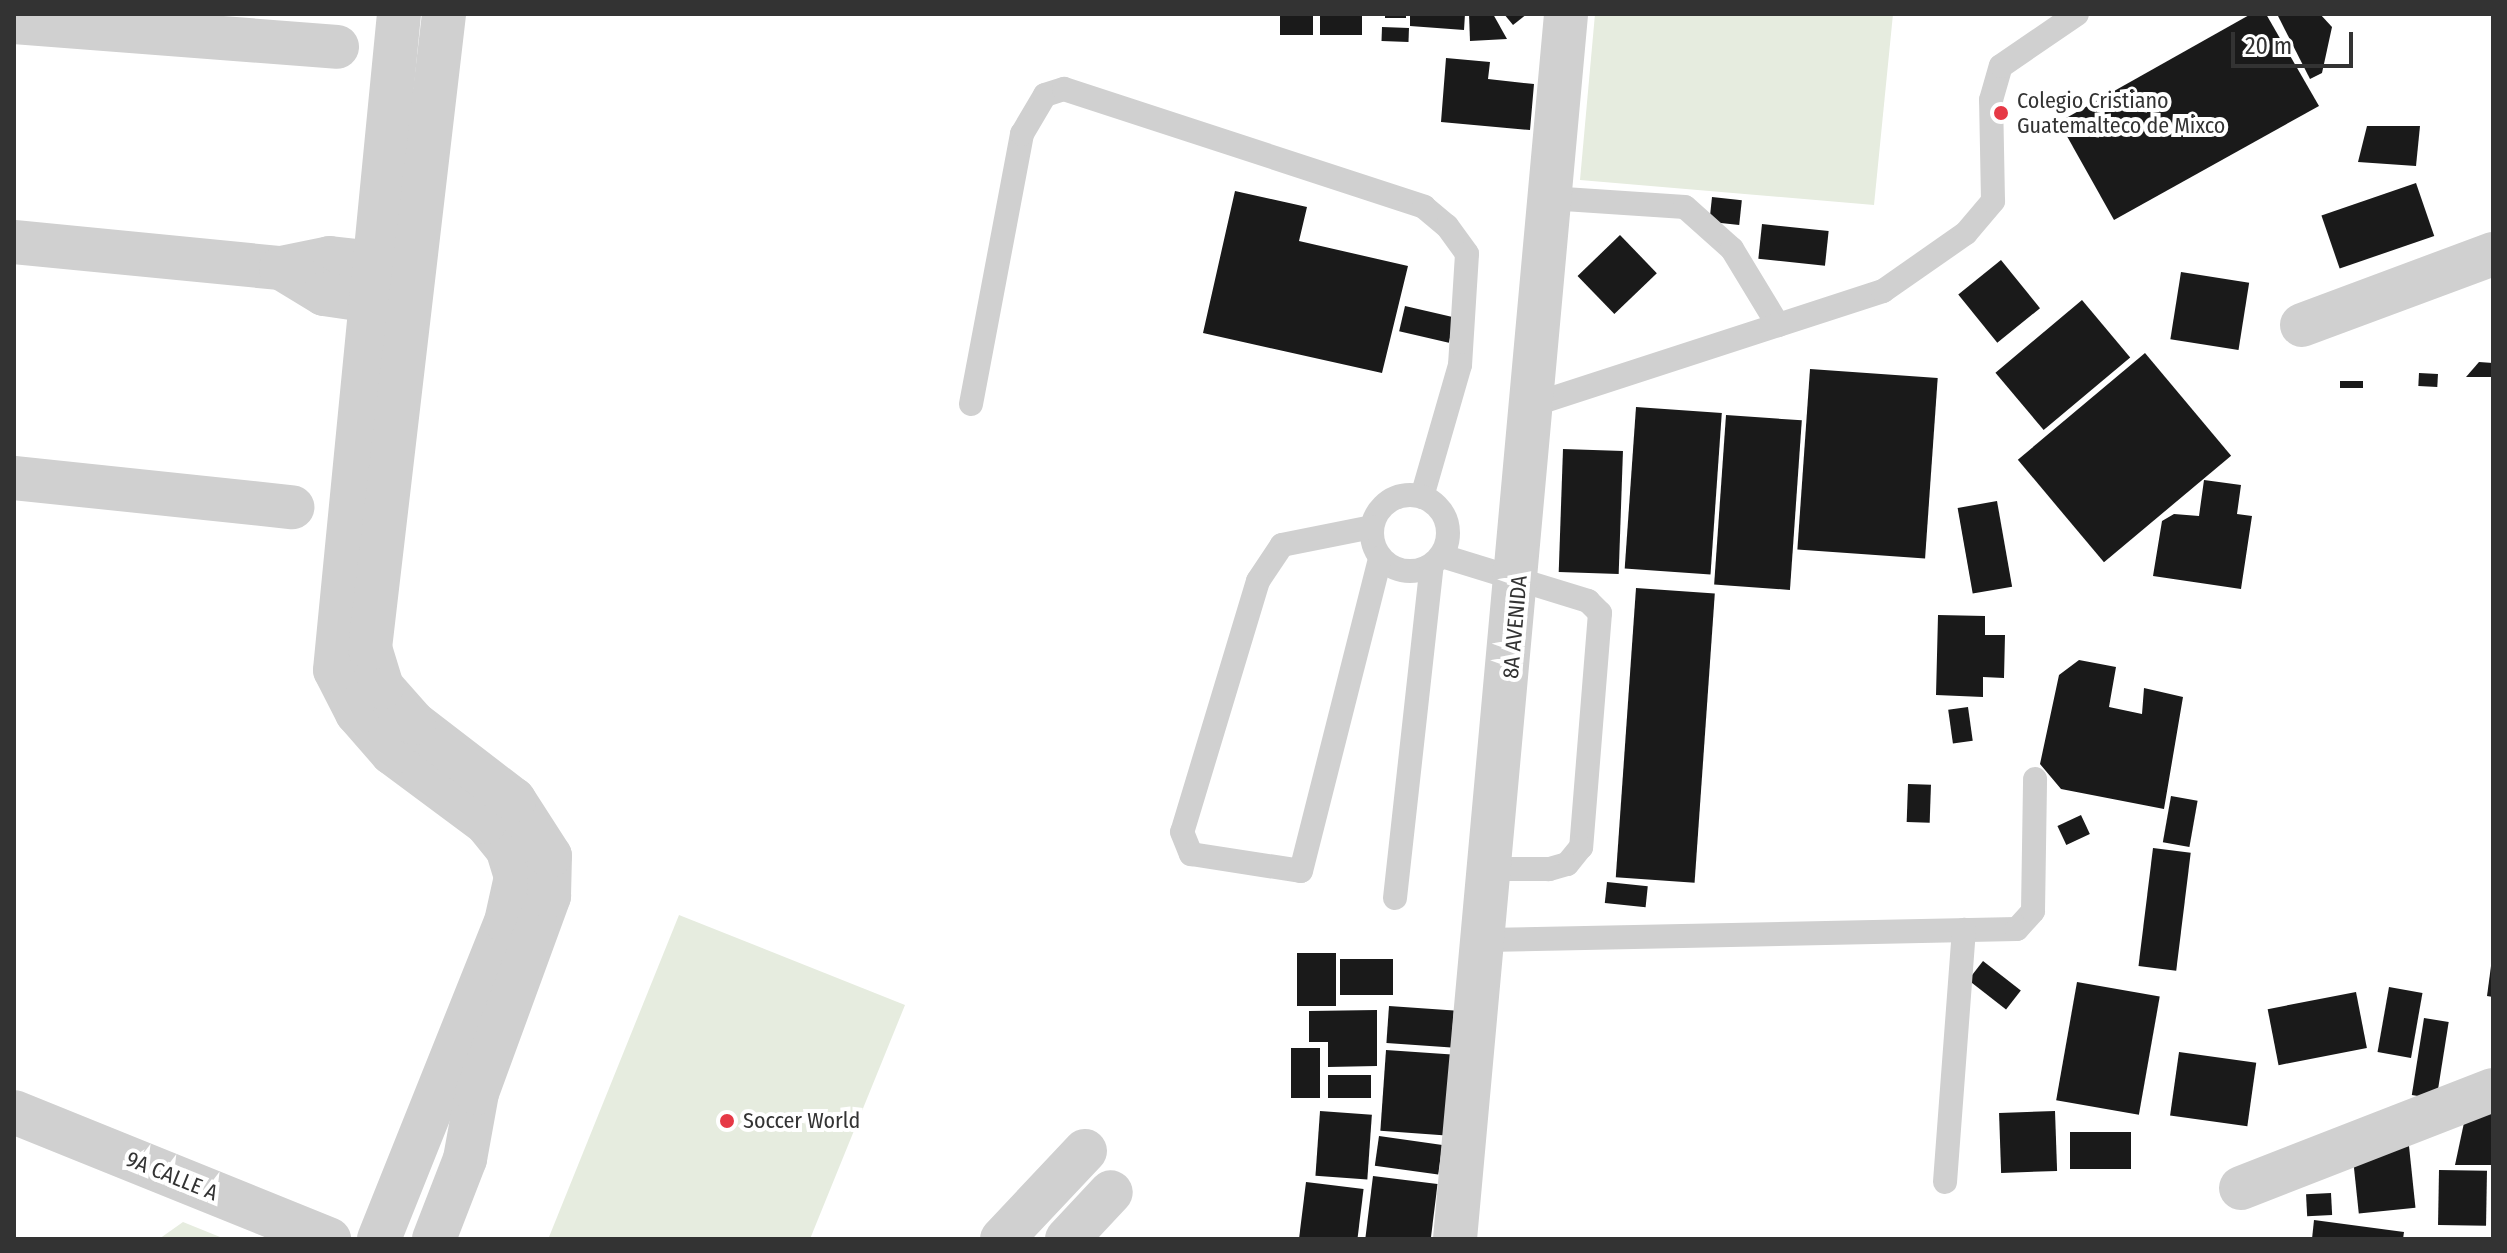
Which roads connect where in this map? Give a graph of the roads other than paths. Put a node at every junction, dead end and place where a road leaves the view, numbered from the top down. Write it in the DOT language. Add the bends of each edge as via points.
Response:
graph roads {
  1 [pos="399,14"];
  2 [pos="444,14"];
  3 [pos="1566,14"];
  4 [pos="2077,14"];
  5 [pos="14,22"];
  6 [pos="337,47"];
  7 [pos="1549,198"];
  8 [pos="15,252"];
  9 [pos="2493,254"];
  10 [pos="376,282"];
  11 [pos="1778,325"];
  12 [pos="2302,325"];
  13 [pos="971,404"];
  14 [pos="1532,405"];
  15 [pos="14,478"];
  16 [pos="1422,497"];
  17 [pos="292,507"];
  18 [pos="1372,527"];
  19 [pos="1380,558"];
  20 [pos="1437,561"];
  21 [pos="1520,579"];
  22 [pos="2035,779"];
  23 [pos="1492,869"];
  24 [pos="1395,898"];
  25 [pos="1964,930"];
  26 [pos="1485,940"];
  27 [pos="2493,1090"];
  28 [pos="14,1112"];
  29 [pos="423,1134"];
  30 [pos="1085,1151"];
  31 [pos="465,1161"];
  32 [pos="1945,1182"];
  33 [pos="2241,1188"];
  34 [pos="1111,1192"];
  35 [pos="329,1239"];
  36 [pos="379,1239"];
  37 [pos="434,1239"];
  38 [pos="1002,1239"];
  39 [pos="1067,1239"];
  40 [pos="1455,1239"];
  1 -- 10 [label="street"];
  2 -- 10 [label="street"];
  3 -- 7 [label="street, 8A AVENIDA"];
  4 -- 11 [label="lane" via="2001,66 1991,100 1993,201 1966,233 1883,291"];
  5 -- 6 [label="street"];
  7 -- 11 [label="lane" via="1685,207 1732,249"];
  7 -- 14 [label="street, 8A AVENIDA"];
  8 -- 10 [label="street" via="281,268"];
  9 -- 12 [label="street"];
  10 -- 29 [label="street" via="335,670 357,713 392,753 485,822 508,850 516,877 506,922"];
  10 -- 31 [label="street" via="370,648 382,687 414,723 514,800 550,856 549,896 477,1093"];
  11 -- 14 [label="lane"];
  13 -- 16 [label="lane" via="1022,134 1045,95 1064,89 1424,207 1447,226 1467,254 1460,365"];
  14 -- 21 [label="street, 8A AVENIDA"];
  15 -- 17 [label="street"];
  16 -- 18 [label="lane" via="1385,504"];
  16 -- 20 [label="lane" via="1447,521"];
  18 -- 19 [label="lane"];
  18 -- 19 [label="lane" via="1282,545 1258,581 1182,832 1191,854 1301,871"];
  19 -- 20 [label="lane" via="1410,572"];
  20 -- 21 [label="lane"];
  20 -- 24 [label="lane"];
  21 -- 23 [label="street, 8A AVENIDA"];
  21 -- 23 [label="lane" via="1588,601 1600,613 1602,644 1581,847 1567,864 1549,869"];
  22 -- 25 [label="lane" via="2030,920 2017,929"];
  23 -- 26 [label="street, 8A AVENIDA"];
  25 -- 26 [label="lane"];
  25 -- 32 [label="lane"];
  26 -- 40 [label="street, 8A AVENIDA"];
  27 -- 33 [label="street"];
  28 -- 35 [label="street, 9A CALLE A"];
  29 -- 31 [label="street"];
  29 -- 36 [label="street"];
  30 -- 38 [label="street"];
  31 -- 37 [label="street"];
  34 -- 39 [label="street"];
}
